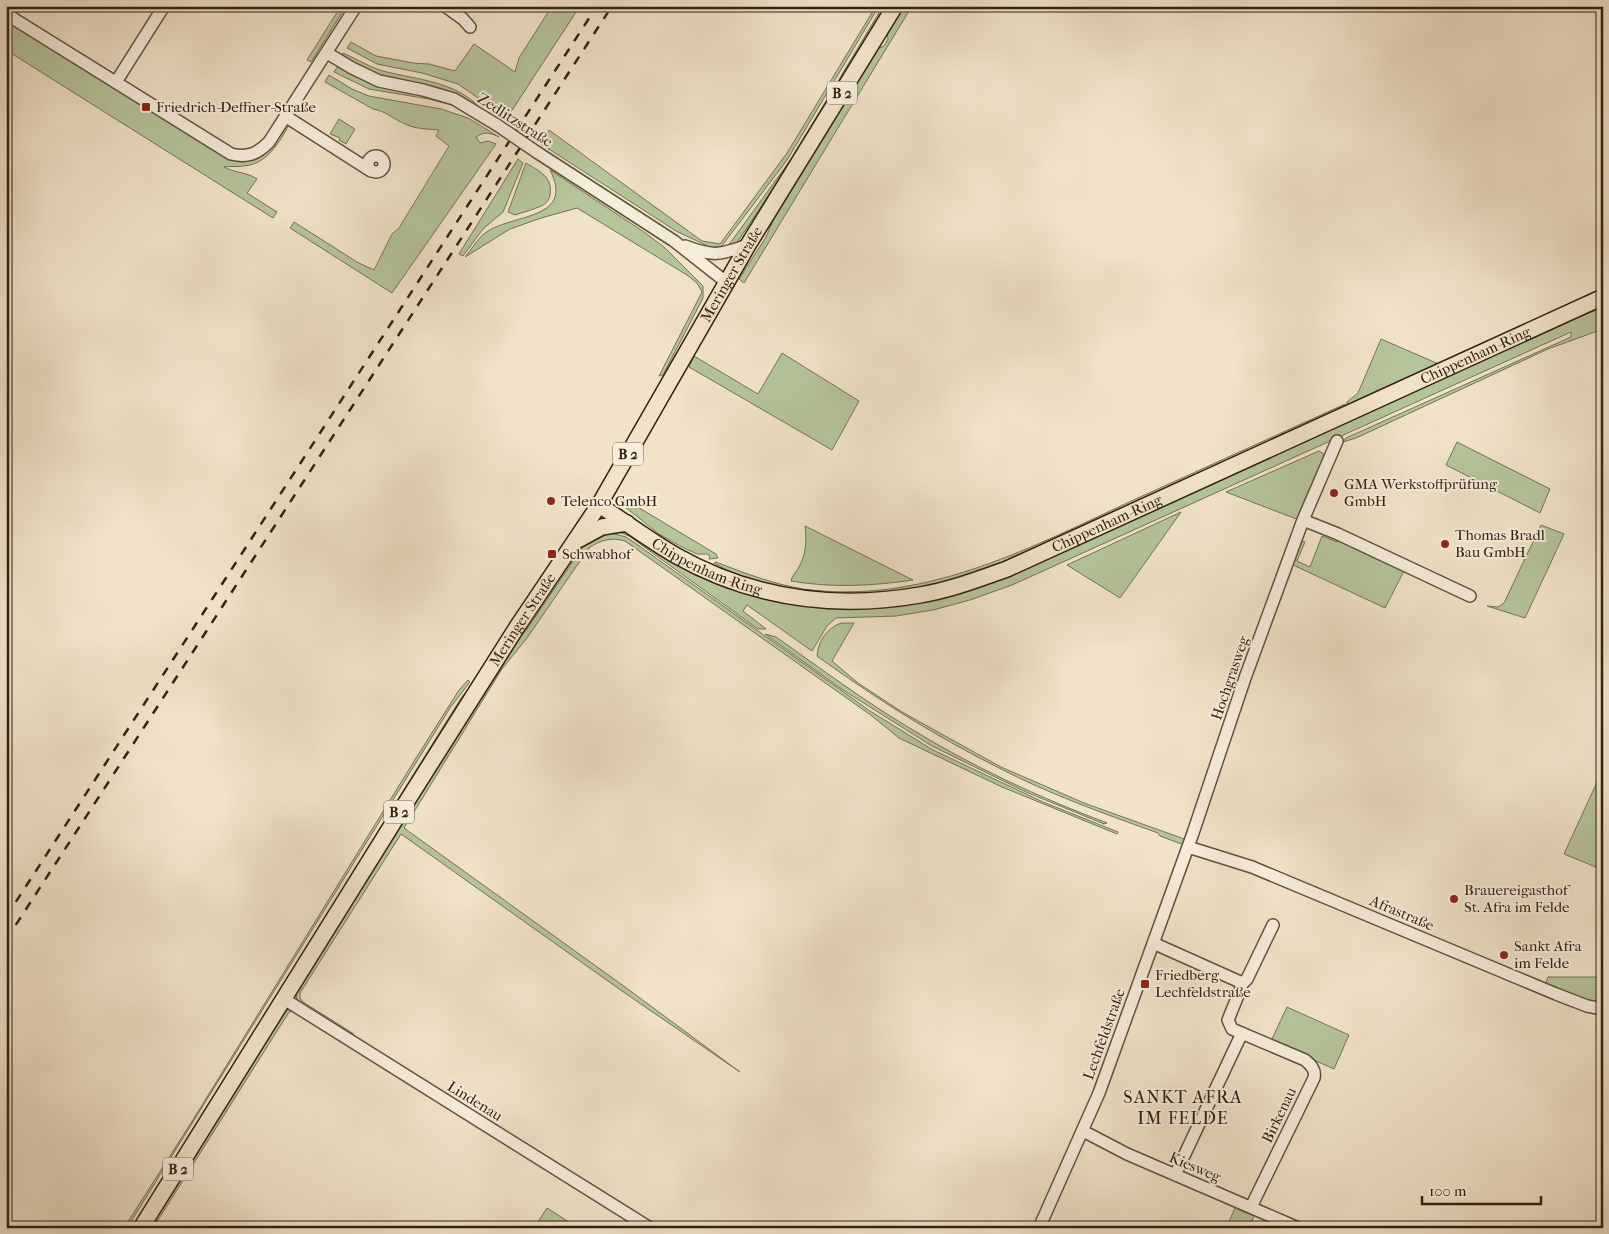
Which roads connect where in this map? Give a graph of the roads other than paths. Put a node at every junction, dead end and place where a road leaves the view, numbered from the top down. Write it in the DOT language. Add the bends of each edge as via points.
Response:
graph roads {
  1 [pos="164,6"];
  2 [pos="356,6"];
  3 [pos="445,6"];
  4 [pos="896,6"];
  5 [pos="6,14"];
  6 [pos="470,27"];
  7 [pos="327,53"];
  8 [pos="116,82"];
  9 [pos="285,116"];
  10 [pos="371,171"];
  11 [pos="674,242"];
  12 [pos="748,245"];
  13 [pos="726,282"];
  14 [pos="1603,297"];
  15 [pos="1337,441"];
  16 [pos="599,505"];
  17 [pos="1303,520"];
  18 [pos="627,523"];
  19 [pos="575,542"];
  20 [pos="1470,596"];
  21 [pos="1188,848"];
  22 [pos="1273,925"];
  23 [pos="1152,943"];
  24 [pos="1242,984"];
  25 [pos="284,1000"];
  26 [pos="1603,1009"];
  27 [pos="1242,1033"];
  28 [pos="1083,1131"];
  29 [pos="1176,1175"];
  30 [pos="1251,1208"];
  31 [pos="1041,1227"];
  32 [pos="1296,1227"];
  33 [pos="141,1228"];
  34 [pos="650,1228"];
  1 -- 8 [label="street"];
  2 -- 7 [label="street"];
  3 -- 6 [label="street"];
  4 -- 12 [label="main road, Meringer Straße / B 2"];
  5 -- 8 [label="street"];
  7 -- 9 [label="street"];
  7 -- 11 [label="street, Zedlitzstraße, bridge" via="379,81 454,99"];
  8 -- 9 [label="street" via="231,154 240,156 251,156 261,150"];
  9 -- 10 [label="street"];
  11 -- 12 [label="street, Zedlitzstraße" via="717,254"];
  11 -- 13 [label="street, Zedlitzstraße"];
  12 -- 13 [label="main road, Meringer Straße / B 2"];
  13 -- 16 [label="main road, Meringer Straße / B 2"];
  14 -- 18 [label="main road, Chippenham-Ring" via="1007,569 921,595 850,603 775,594 702,568 675,555"];
  15 -- 17 [label="street, Hochgrasweg"];
  16 -- 18 [label="main road, Chippenham-Ring"];
  16 -- 19 [label="main road, Meringer Straße / B 2"];
  17 -- 20 [label="street"];
  17 -- 21 [label="street, Hochgrasweg"];
  18 -- 19 [label="main road" via="602,527"];
  19 -- 25 [label="main road, Meringer Straße / B 2" via="477,690"];
  21 -- 23 [label="street, Lechfeldstraße"];
  21 -- 26 [label="street, Afrastraße" via="1252,867 1556,994"];
  22 -- 24 [label="street"];
  23 -- 24 [label="street"];
  23 -- 28 [label="street, Lechfeldstraße"];
  24 -- 27 [label="street" via="1228,1020 1232,1029"];
  25 -- 33 [label="main road, B 2"];
  25 -- 34 [label="street, Lindenau"];
  27 -- 29 [label="street"];
  27 -- 30 [label="street, Birkenau" via="1311,1065 1315,1074"];
  28 -- 29 [label="street, Kiesweg"];
  28 -- 31 [label="street, Lechfeldstraße"];
  29 -- 30 [label="street, Kiesweg"];
  30 -- 32 [label="street, Kiesweg"];
}
